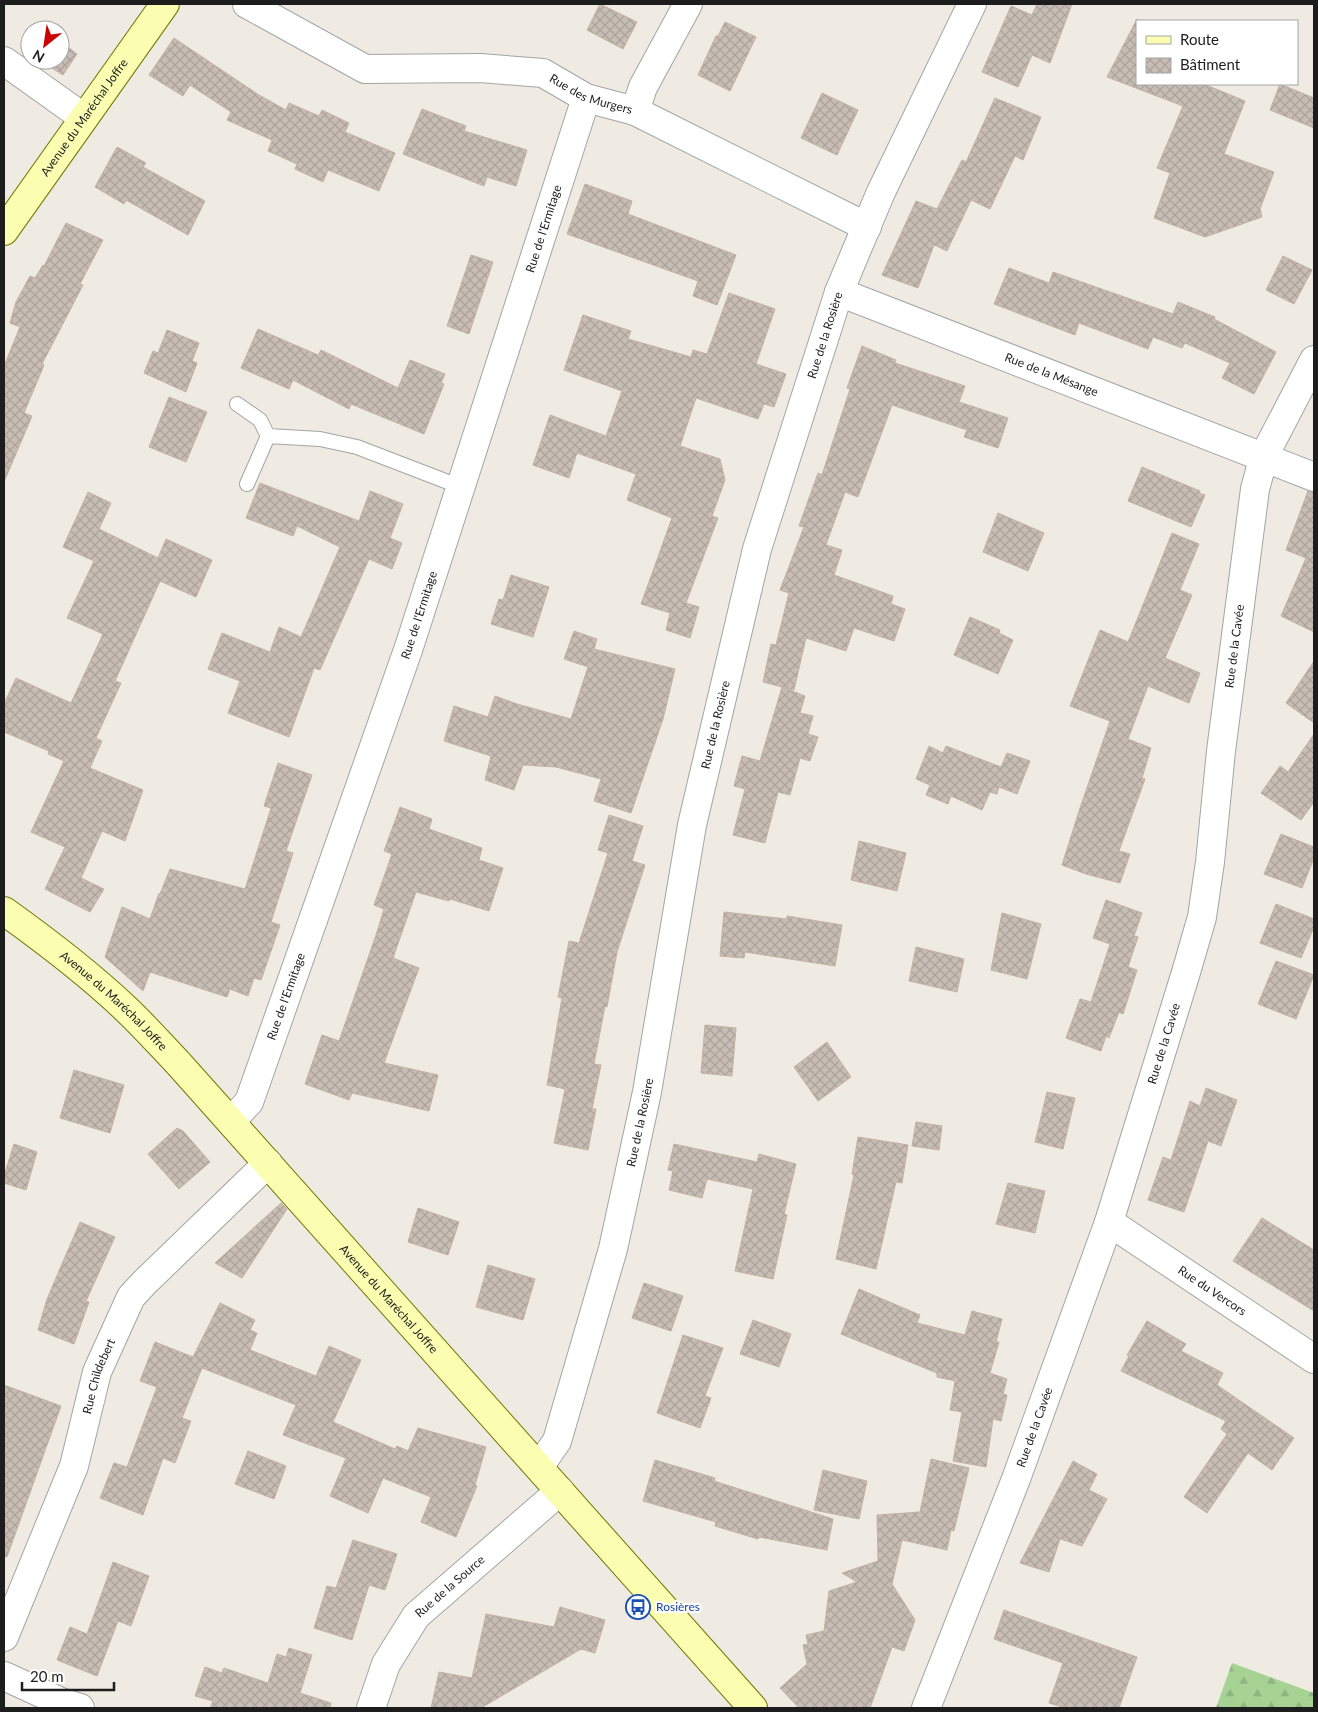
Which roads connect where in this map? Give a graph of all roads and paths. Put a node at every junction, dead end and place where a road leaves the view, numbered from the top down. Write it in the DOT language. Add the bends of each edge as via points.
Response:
graph roads {
  1 [pos="165,4"];
  2 [pos="247,4"];
  3 [pos="688,4"];
  4 [pos="972,4"];
  5 [pos="4,61"];
  6 [pos="586,98"];
  7 [pos="635,111"];
  8 [pos="84,118"];
  9 [pos="867,227"];
  10 [pos="4,231"];
  11 [pos="840,292"];
  12 [pos="1314,360"];
  13 [pos="237,404"];
  14 [pos="268,436"];
  15 [pos="1264,456"];
  16 [pos="1314,477"];
  17 [pos="247,484"];
  18 [pos="461,487"];
  19 [pos="4,911"];
  20 [pos="231,1121"];
  21 [pos="268,1163"];
  22 [pos="1109,1222"];
  23 [pos="1314,1359"];
  24 [pos="539,1468"];
  25 [pos="560,1491"];
  26 [pos="4,1637"];
  27 [pos="4,1676"];
  28 [pos="80,1708"];
  29 [pos="371,1708"];
  30 [pos="753,1708"];
  31 [pos="926,1708"];
  1 -- 8 [label="street, Avenue du Maréchal Joffre"];
  2 -- 6 [label="street, Rue des Murgers" via="365,69 480,68 543,73"];
  3 -- 7 [label="street" via="643,87"];
  4 -- 9 [label="street, Rue de la Rosière"];
  5 -- 8 [label="street"];
  6 -- 7 [label="street, Rue des Murgers"];
  6 -- 18 [label="street, Rue de l'Ermitage"];
  7 -- 9 [label="street, Rue des Murgers"];
  8 -- 10 [label="street, Avenue du Maréchal Joffre"];
  9 -- 11 [label="street, Rue de la Rosière"];
  11 -- 15 [label="street, Rue de la Mésange"];
  11 -- 24 [label="street, Rue de la Rosière" via="757,549 692,825 647,1092 613,1249 557,1441"];
  12 -- 15 [label="street, Rue de la Cavée"];
  13 -- 14 [label="lane" via="260,420"];
  14 -- 17 [label="lane"];
  14 -- 18 [label="lane" via="320,439 356,447"];
  15 -- 16 [label="street, Rue de la Mésange"];
  15 -- 22 [label="street, Rue de la Cavée" via="1255,489 1202,917"];
  18 -- 20 [label="street, Rue de l'Ermitage" via="409,647 249,1102"];
  19 -- 20 [label="street, Avenue du Maréchal Joffre" via="52,946 125,1008"];
  20 -- 21 [label="street, Avenue du Maréchal Joffre"];
  21 -- 24 [label="street, Avenue du Maréchal Joffre"];
  21 -- 26 [label="street, Rue Childebert" via="131,1297 97,1372 74,1466"];
  22 -- 23 [label="street, Rue du Vercors"];
  22 -- 31 [label="street, Rue de la Cavée" via="1016,1479"];
  24 -- 25 [label="street, Avenue du Maréchal Joffre"];
  25 -- 29 [label="street, Rue de la Source" via="416,1616 386,1664"];
  25 -- 30 [label="street, Avenue du Maréchal Joffre"];
  27 -- 28 [label="street"];
}
